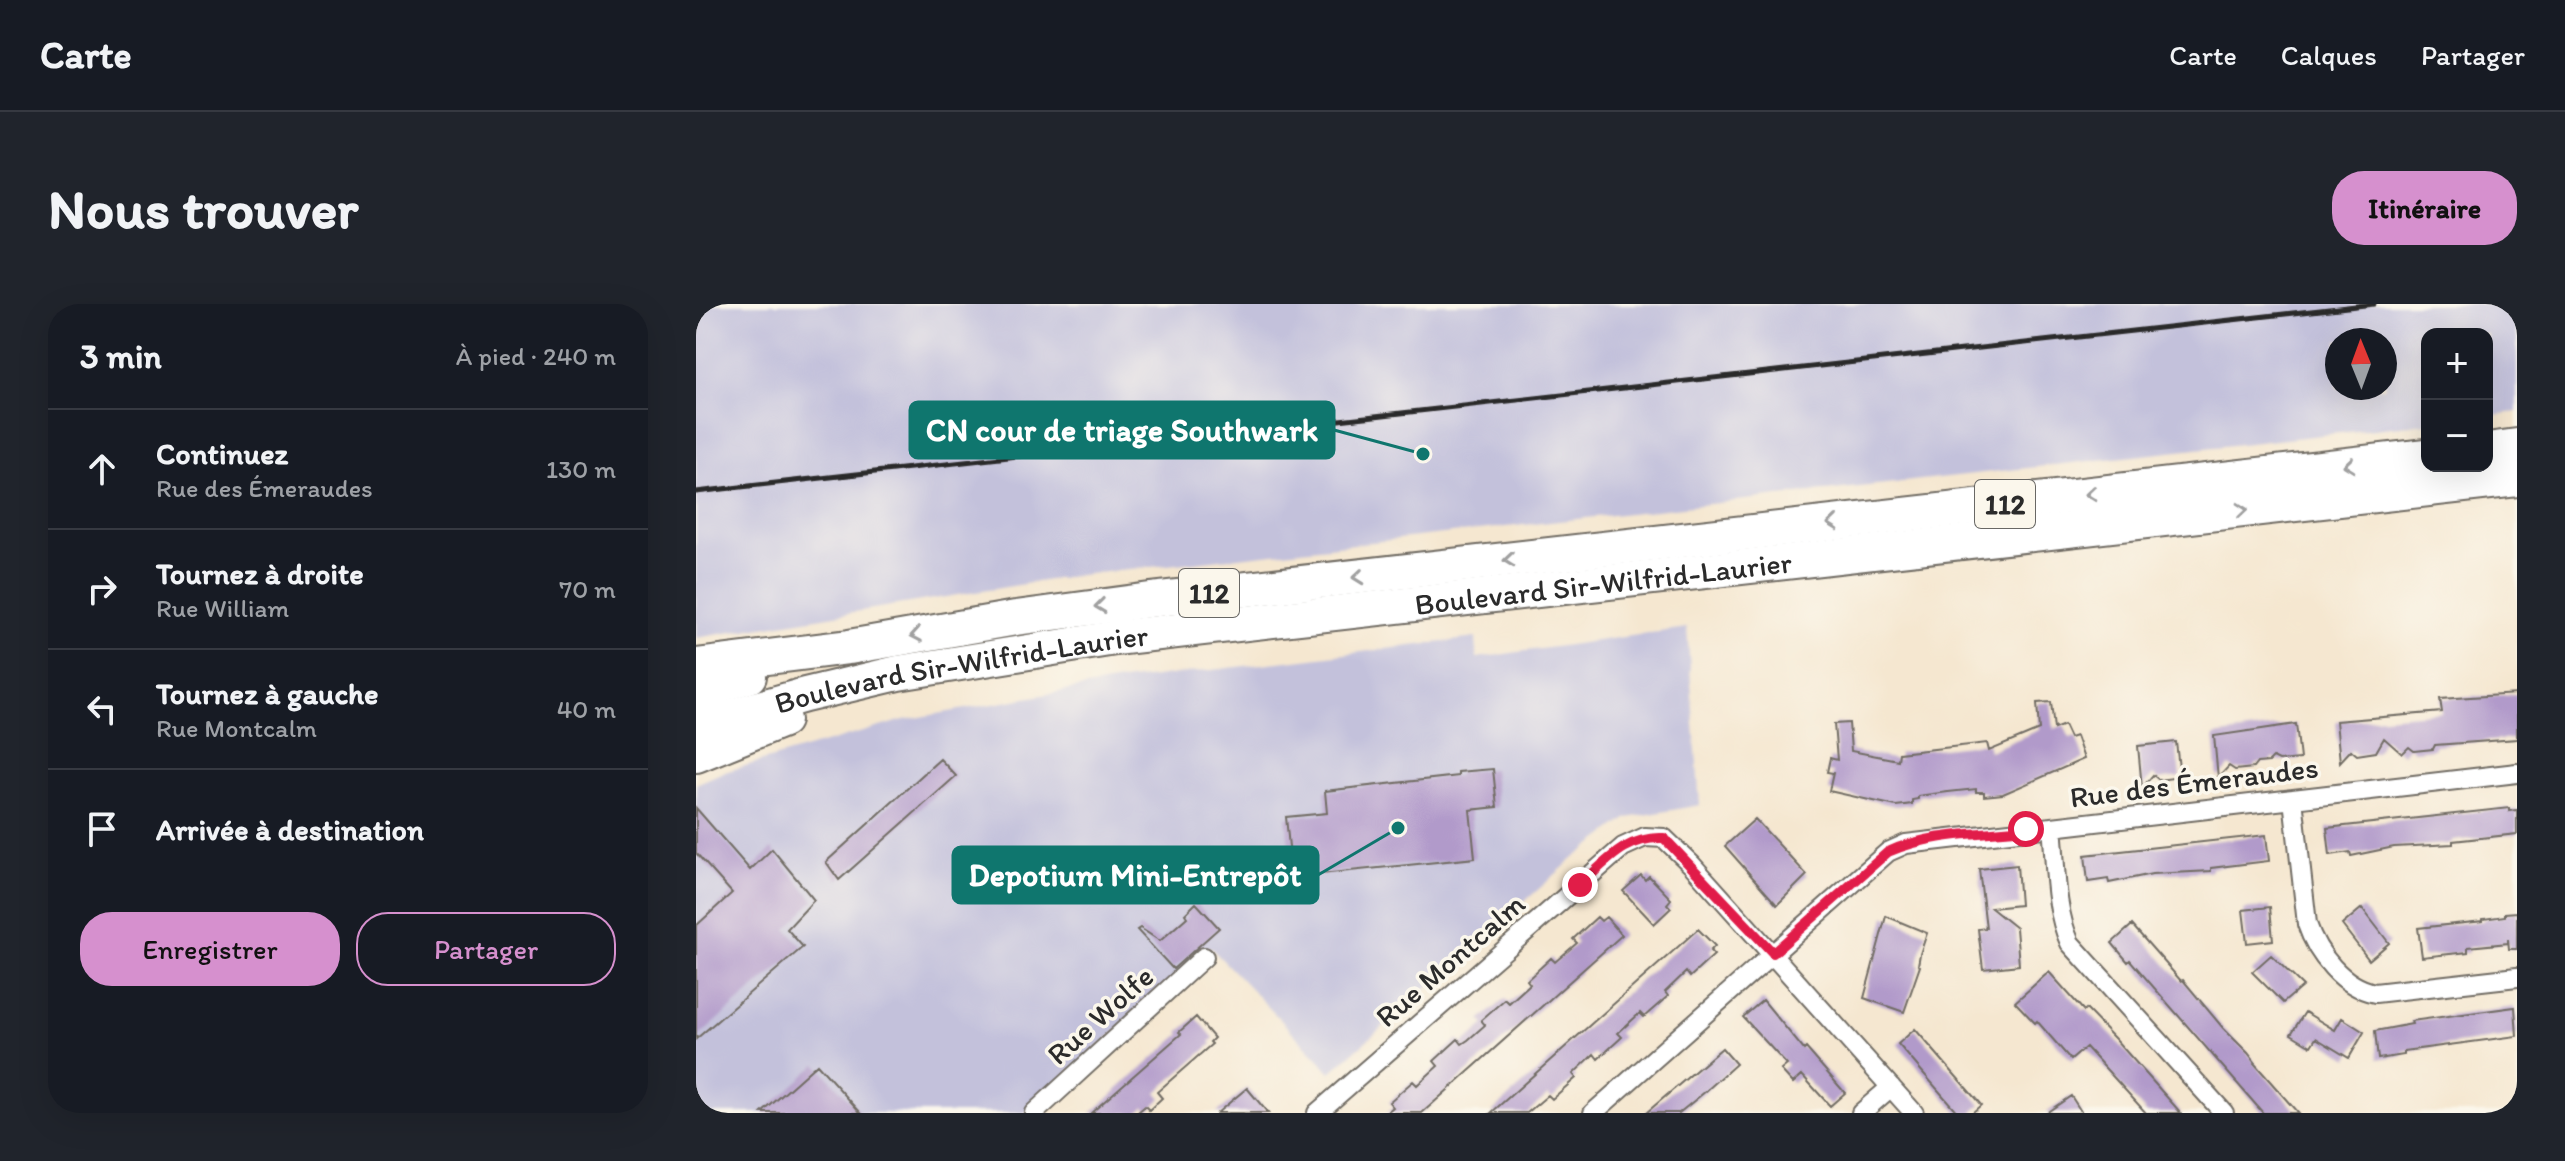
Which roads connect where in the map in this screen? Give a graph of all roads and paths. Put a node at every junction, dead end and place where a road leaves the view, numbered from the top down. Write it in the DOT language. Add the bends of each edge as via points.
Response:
graph roads {
  1 [pos="2517,446"];
  2 [pos="2493,449"];
  3 [pos="2421,457"];
  4 [pos="2517,479"];
  5 [pos="849,647"];
  6 [pos="696,666"];
  7 [pos="898,673"];
  8 [pos="696,692"];
  9 [pos="696,726"];
  10 [pos="696,755"];
  11 [pos="2517,773"];
  12 [pos="2293,799"];
  13 [pos="2052,827"];
  14 [pos="1773,953"];
  15 [pos="1204,957"];
  16 [pos="2517,977"];
  17 [pos="1891,1087"];
  18 [pos="1034,1113"];
  19 [pos="1317,1113"];
  20 [pos="1593,1113"];
  21 [pos="1861,1113"];
  22 [pos="1914,1113"];
  23 [pos="2224,1113"];
  1 -- 2 [label="highway"];
  3 -- 5 [label="highway, Boulevard Sir-Wilfrid-Laurier / 112, one-way" via="1135,602"];
  7 -- 4 [label="highway, Boulevard Sir-Wilfrid-Laurier / 112, one-way" via="1159,632"];
  5 -- 6 [label="highway"];
  5 -- 8 [label="highway"];
  7 -- 9 [label="highway, Boulevard Sir-Wilfrid-Laurier / 112"];
  7 -- 10 [label="highway"];
  11 -- 12 [label="street, Rue des Émeraudes"];
  12 -- 13 [label="street, Rue des Émeraudes"];
  12 -- 16 [label="street" via="2307,924 2314,944 2348,983 2375,993"];
  13 -- 14 [label="street, Rue des Émeraudes" via="1906,844 1888,852"];
  13 -- 23 [label="street" via="2060,908 2070,943"];
  14 -- 17 [label="street"];
  14 -- 19 [label="street, Rue Montcalm" via="1664,838 1645,837 1623,847"];
  14 -- 20 [label="street, Rue des Émeraudes"];
  15 -- 18 [label="street, Rue Wolfe"];
  17 -- 21 [label="street"];
  17 -- 22 [label="street"];
}
